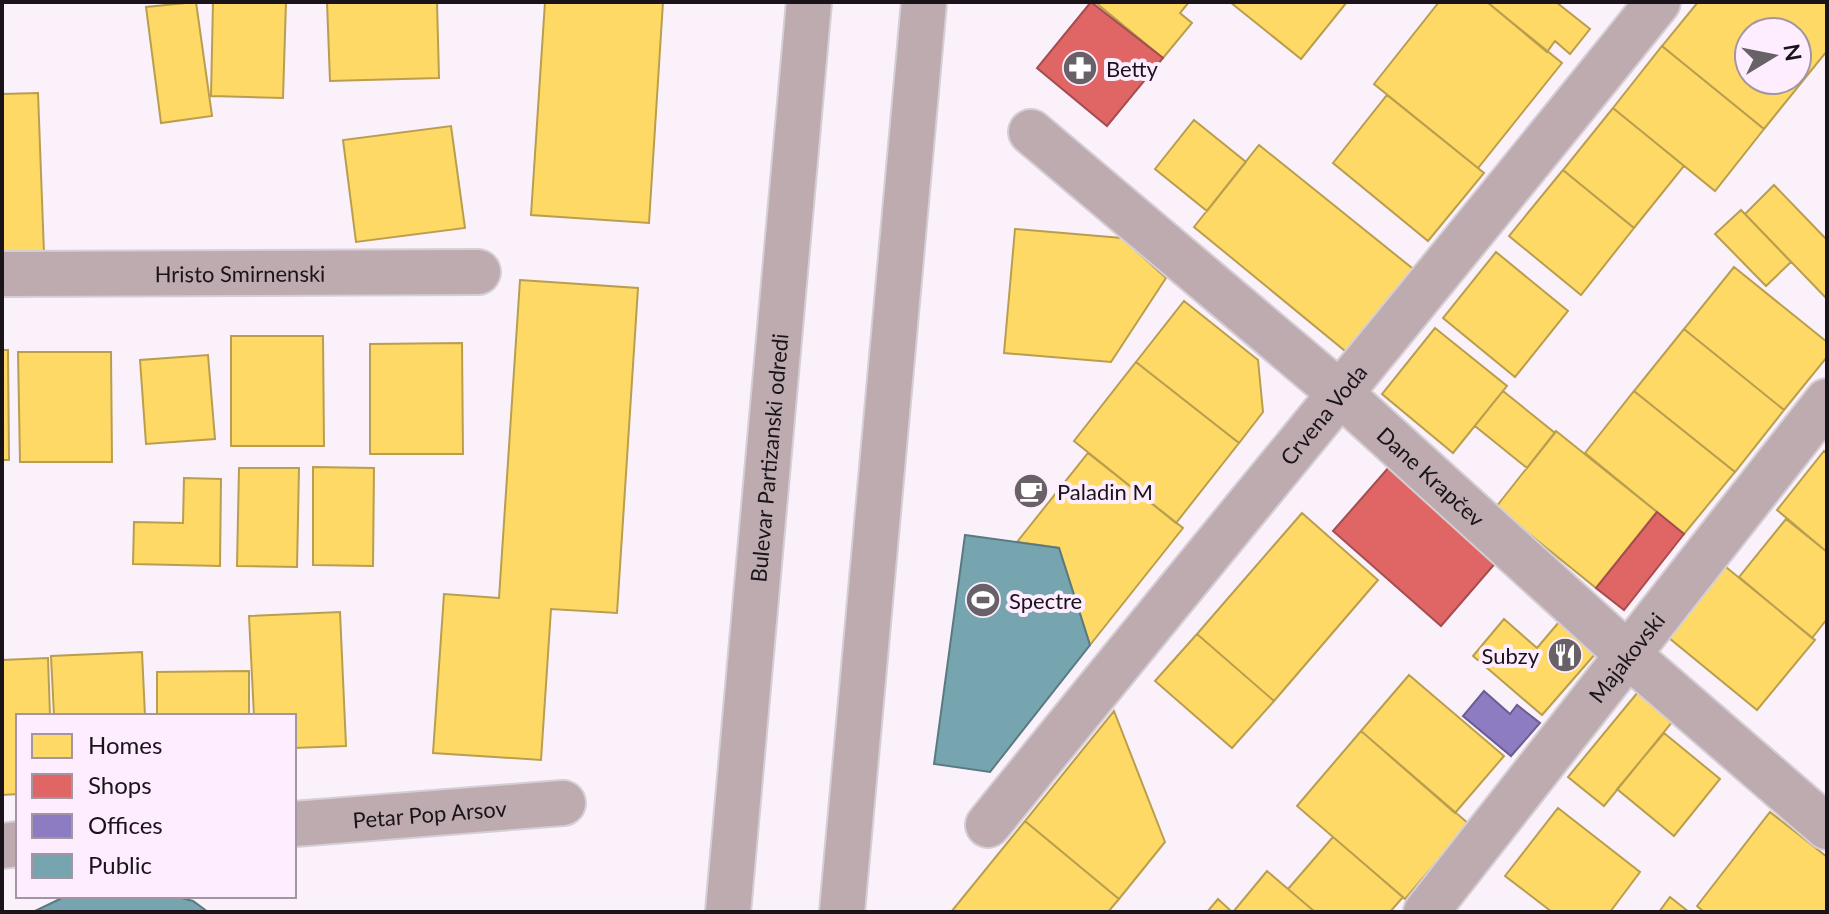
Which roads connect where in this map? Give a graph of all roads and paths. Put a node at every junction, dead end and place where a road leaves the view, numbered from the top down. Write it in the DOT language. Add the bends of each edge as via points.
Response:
graph roads {
  1 [pos="809,2"];
  2 [pos="924,2"];
  3 [pos="1658,2"];
  4 [pos="1031,132"];
  5 [pos="478,272"];
  6 [pos="2,274"];
  7 [pos="1342,395"];
  8 [pos="1827,401"];
  9 [pos="1626,653"];
  10 [pos="563,803"];
  11 [pos="296,824"];
  12 [pos="988,825"];
  13 [pos="1827,827"];
  14 [pos="728,912"];
  15 [pos="842,912"];
  16 [pos="1426,912"];
  1 -- 14 [label="street, Bulevar Partizanski odredi"];
  2 -- 15 [label="street"];
  3 -- 7 [label="street, Crvena Voda"];
  4 -- 7 [label="street, Dane Krapčev"];
  5 -- 6 [label="street, Hristo Smirnenski"];
  7 -- 9 [label="street, Dane Krapčev"];
  7 -- 12 [label="street, Crvena Voda"];
  8 -- 9 [label="street, Majakovski"];
  9 -- 13 [label="street, Dane Krapčev"];
  9 -- 16 [label="street, Majakovski"];
  10 -- 11 [label="street, Petar Pop Arsov"];
}
